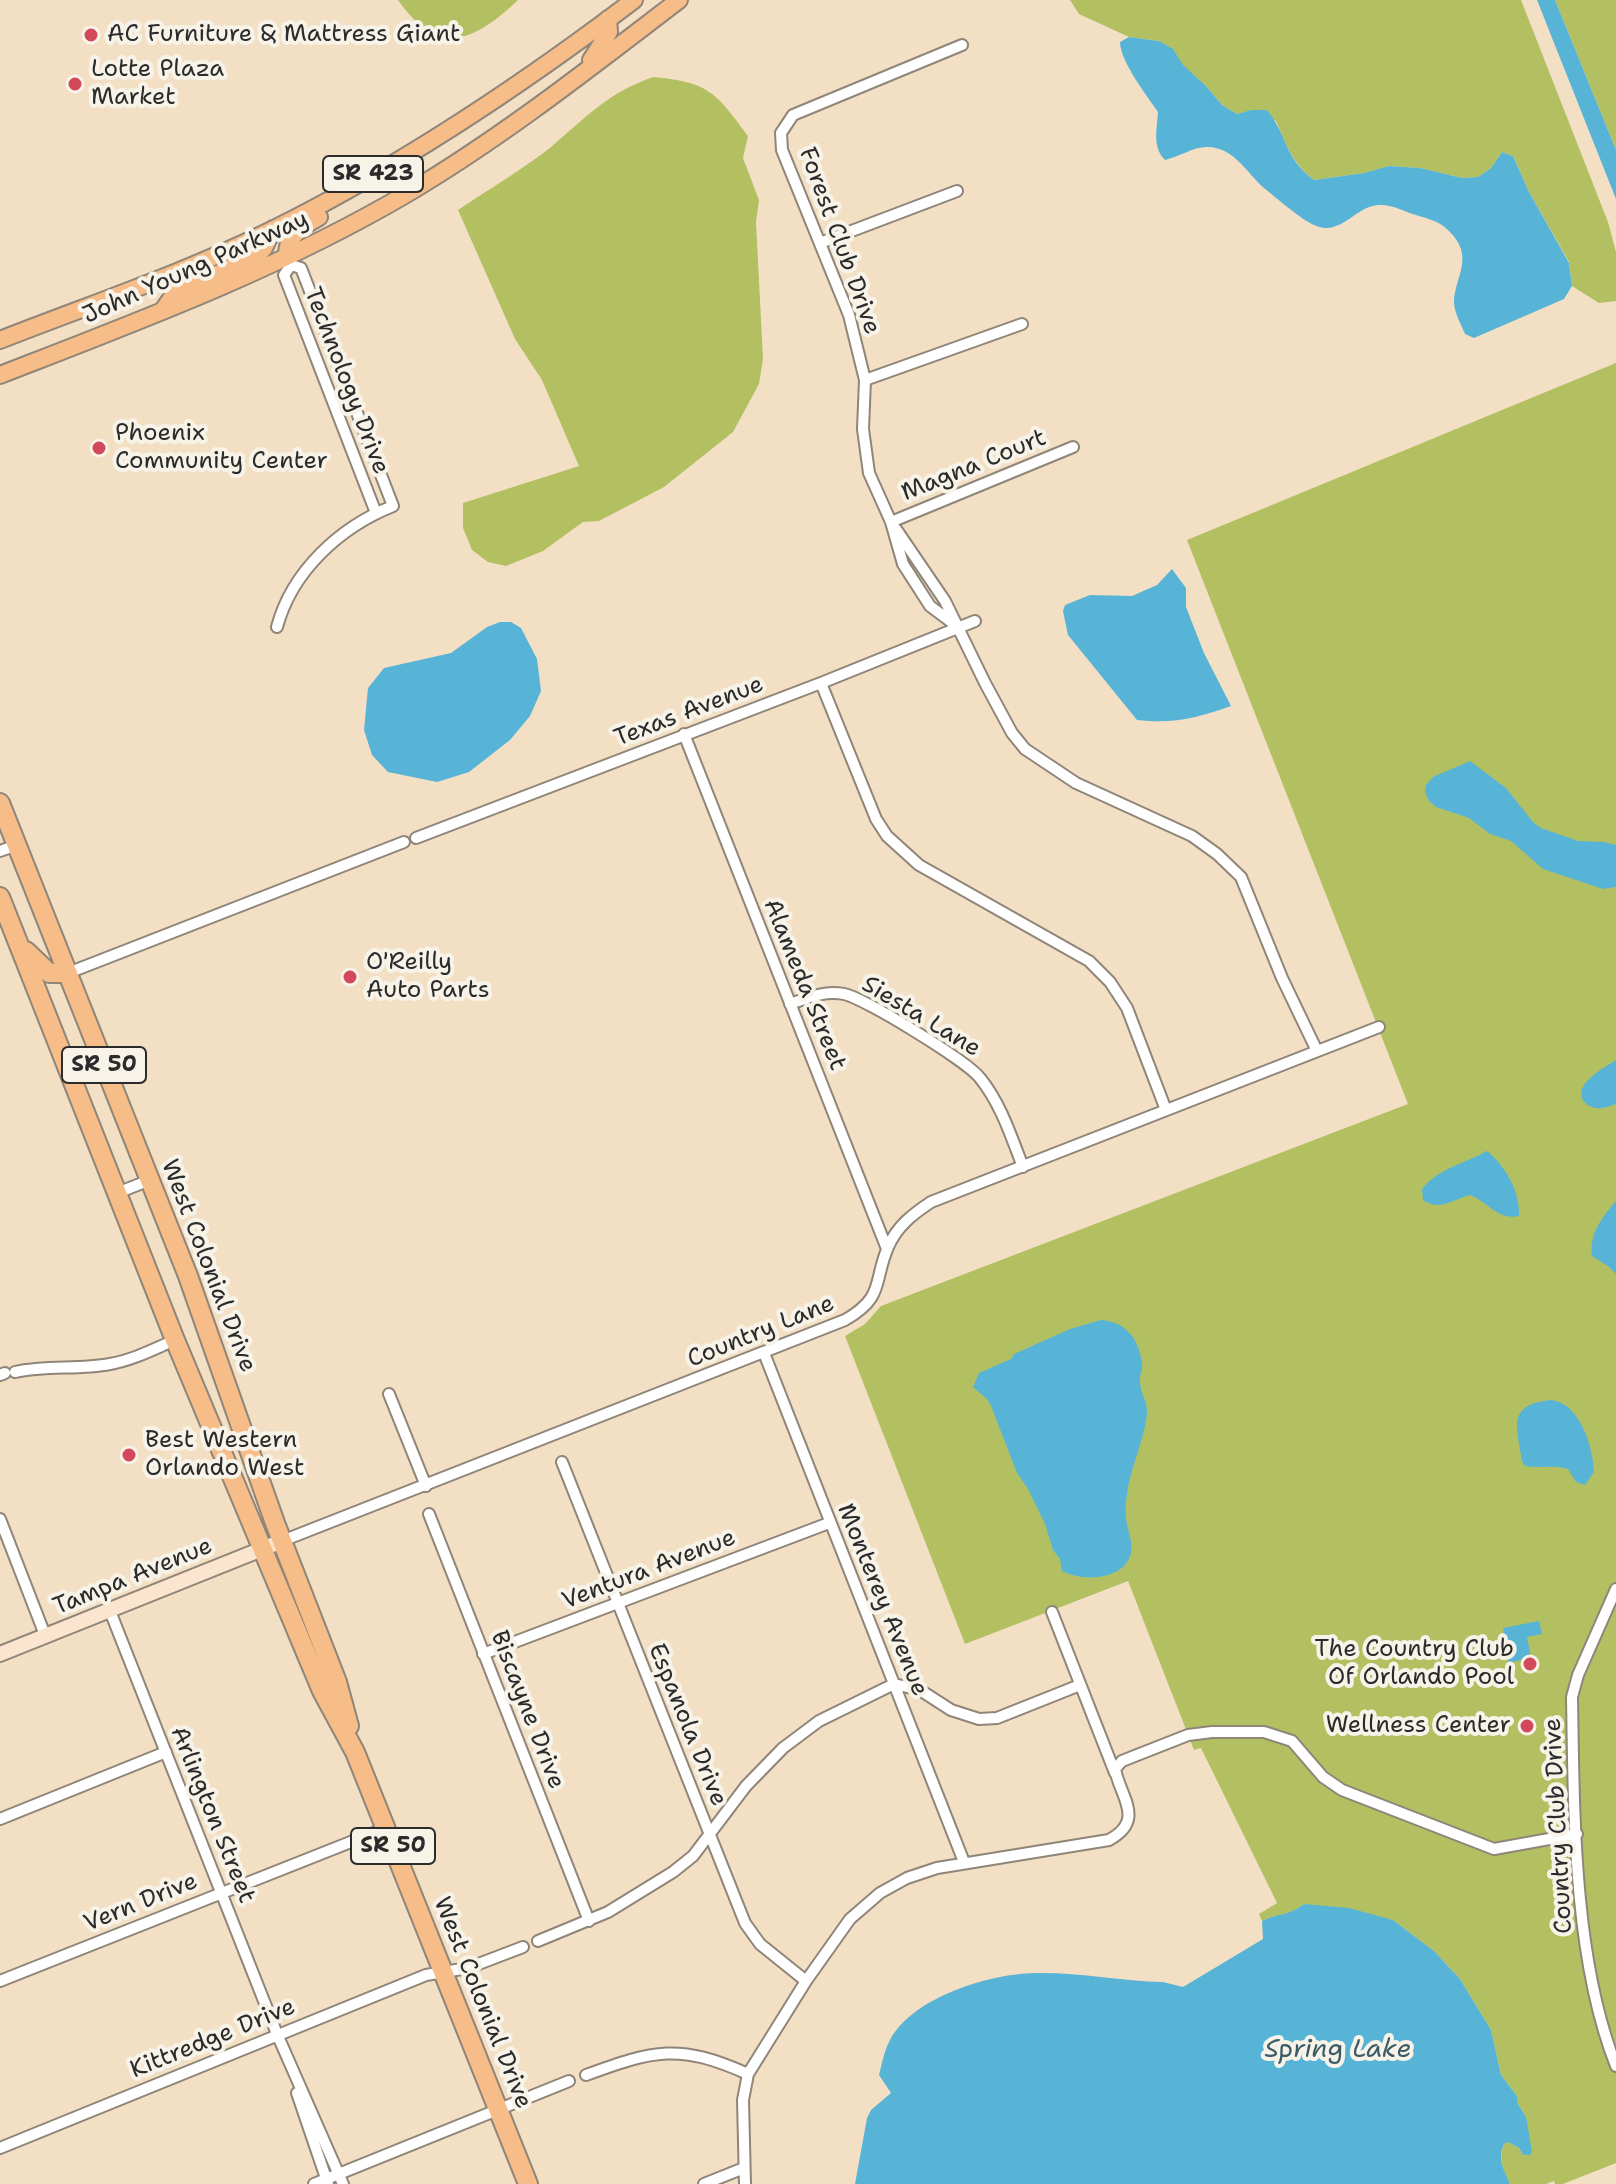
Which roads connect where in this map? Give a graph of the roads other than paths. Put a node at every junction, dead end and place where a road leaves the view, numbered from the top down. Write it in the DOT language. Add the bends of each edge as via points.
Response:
graph roads {
  1 [pos="634,0"];
  2 [pos="679,0"];
  3 [pos="608,19"];
  4 [pos="962,45"];
  5 [pos="433,137"];
  6 [pos="489,142"];
  7 [pos="957,191"];
  8 [pos="273,229"];
  9 [pos="820,243"];
  10 [pos="289,261"];
  11 [pos="162,312"];
  12 [pos="1022,324"];
  13 [pos="0,340"];
  14 [pos="0,375"];
  15 [pos="865,380"];
  16 [pos="1073,447"];
  17 [pos="376,513"];
  18 [pos="891,522"];
  19 [pos="975,621"];
  20 [pos="277,627"];
  21 [pos="958,627"];
  22 [pos="821,683"];
  23 [pos="684,734"];
  24 [pos="0,803"];
  25 [pos="416,838"];
  26 [pos="404,842"];
  27 [pos="8,848"];
  28 [pos="0,897"];
  29 [pos="17,940"];
  30 [pos="68,973"];
  31 [pos="790,1004"];
  32 [pos="1379,1027"];
  33 [pos="1317,1051"];
  34 [pos="1166,1110"];
  35 [pos="1023,1167"];
  36 [pos="150,1180"];
  37 [pos="117,1193"];
  38 [pos="887,1249"];
  39 [pos="175,1340"];
  40 [pos="764,1353"];
  41 [pos="7,1373"];
  42 [pos="389,1394"];
  43 [pos="562,1462"];
  44 [pos="426,1486"];
  45 [pos="429,1514"];
  46 [pos="0,1519"];
  47 [pos="829,1523"];
  48 [pos="282,1541"];
  49 [pos="263,1549"];
  50 [pos="1616,1589"];
  51 [pos="617,1605"];
  52 [pos="110,1611"];
  53 [pos="1052,1612"];
  54 [pos="45,1635"];
  55 [pos="0,1654"];
  56 [pos="483,1654"];
  57 [pos="894,1684"];
  58 [pos="1080,1685"];
  59 [pos="166,1752"];
  60 [pos="355,1752"];
  61 [pos="1116,1775"];
  62 [pos="0,1819"];
  63 [pos="386,1828"];
  64 [pos="1577,1834"];
  65 [pos="709,1836"];
  66 [pos="964,1862"];
  67 [pos="221,1892"];
  68 [pos="589,1921"];
  69 [pos="538,1941"];
  70 [pos="523,1947"];
  71 [pos="443,1973"];
  72 [pos="0,1981"];
  73 [pos="806,1981"];
  74 [pos="277,2034"];
  75 [pos="1616,2066"];
  76 [pos="748,2074"];
  77 [pos="586,2075"];
  78 [pos="569,2081"];
  79 [pos="498,2110"];
  80 [pos="0,2148"];
  81 [pos="744,2168"];
  82 [pos="341,2179"];
  83 [pos="327,2182"];
  84 [pos="314,2184"];
  85 [pos="528,2184"];
  86 [pos="704,2184"];
  87 [pos="745,2184"];
  1 -- 3 [label="main road, John Young Parkway / SR 423"];
  2 -- 6 [label="main road, John Young Parkway / SR 423"];
  3 -- 5 [label="main road, John Young Parkway / SR 423"];
  3 -- 6 [label="main road" via="609,32 590,62 495,127"];
  4 -- 9 [label="street, Forest Club Drive" via="793,115 781,133 782,150"];
  5 -- 8 [label="main road, John Young Parkway / SR 423"];
  5 -- 10 [label="main road" via="421,158 300,228 287,247"];
  6 -- 10 [label="main road, John Young Parkway / SR 423"];
  7 -- 9 [label="street"];
  8 -- 11 [label="main road" via="255,257 175,293"];
  8 -- 13 [label="main road, John Young Parkway / SR 423"];
  9 -- 15 [label="street, Forest Club Drive" via="849,315"];
  10 -- 11 [label="main road, John Young Parkway / SR 423"];
  10 -- 17 [label="street, Technology Drive" via="284,275"];
  10 -- 17 [label="street, Technology Drive" via="301,268 393,506"];
  11 -- 14 [label="main road, John Young Parkway / SR 423"];
  12 -- 15 [label="street"];
  15 -- 18 [label="street, Forest Club Drive" via="863,429 869,473"];
  16 -- 18 [label="street, Magna Court"];
  17 -- 20 [label="street" via="355,524 304,571 282,606"];
  18 -- 21 [label="street, Forest Club Drive"];
  19 -- 21 [label="street, Texas Avenue"];
  21 -- 22 [label="street, Texas Avenue"];
  21 -- 33 [label="street, Forest Club Drive" via="1025,749 1076,783 1192,836 1241,877"];
  22 -- 23 [label="street, Texas Avenue"];
  22 -- 34 [label="street" via="887,836 919,865 1089,961 1127,1008"];
  23 -- 25 [label="street, Texas Avenue"];
  23 -- 31 [label="street, Alameda Street"];
  24 -- 27 [label="highway, West Colonial Drive / SR 50"];
  26 -- 30 [label="street"];
  27 -- 30 [label="highway, West Colonial Drive / SR 50"];
  28 -- 29 [label="highway, West Colonial Drive / SR 50"];
  29 -- 30 [label="highway" via="49,973"];
  29 -- 37 [label="highway, West Colonial Drive / SR 50"];
  30 -- 36 [label="highway, West Colonial Drive / SR 50"];
  31 -- 35 [label="street, Siesta Lane" via="816,994 845,994 957,1057 979,1076 997,1103"];
  31 -- 38 [label="street, Alameda Street"];
  32 -- 33 [label="street, Country Lane"];
  33 -- 34 [label="street, Country Lane"];
  34 -- 35 [label="street, Country Lane"];
  35 -- 38 [label="street, Country Lane" via="931,1202 897,1230"];
  36 -- 37 [label="street"];
  36 -- 48 [label="highway, West Colonial Drive / SR 50"];
  37 -- 39 [label="highway, West Colonial Drive / SR 50"];
  38 -- 40 [label="street, Country Lane" via="878,1286 859,1312"];
  39 -- 41 [label="street" via="110,1364"];
  39 -- 49 [label="highway, West Colonial Drive / SR 50"];
  40 -- 44 [label="street, Country Lane"];
  40 -- 47 [label="street, Monterey Avenue"];
  42 -- 44 [label="street"];
  43 -- 51 [label="street, Espanola Drive"];
  44 -- 48 [label="street, Country Lane"];
  45 -- 56 [label="street, Biscayne Drive"];
  46 -- 54 [label="street"];
  47 -- 51 [label="street, Ventura Avenue"];
  47 -- 57 [label="street, Monterey Avenue"];
  48 -- 49 [label="street, Tampa Avenue"];
  48 -- 60 [label="highway, West Colonial Drive / SR 50" via="337,1682"];
  49 -- 52 [label="street, Tampa Avenue"];
  49 -- 60 [label="highway, West Colonial Drive / SR 50" via="322,1691"];
  50 -- 64 [label="street, Country Club Drive" via="1574,1688"];
  51 -- 56 [label="street, Ventura Avenue"];
  51 -- 65 [label="street, Espanola Drive"];
  52 -- 54 [label="street, Tampa Avenue"];
  52 -- 59 [label="street, Arlington Street"];
  53 -- 58 [label="street"];
  54 -- 55 [label="street, Tampa Avenue"];
  56 -- 68 [label="street, Biscayne Drive"];
  57 -- 58 [label="street" via="920,1690 951,1710 979,1719 997,1718"];
  57 -- 65 [label="street" via="819,1721 783,1748"];
  57 -- 66 [label="street, Monterey Avenue"];
  58 -- 61 [label="street"];
  59 -- 62 [label="street"];
  59 -- 67 [label="street, Arlington Street"];
  60 -- 63 [label="highway, West Colonial Drive / SR 50"];
  61 -- 64 [label="street" via="1122,1761 1188,1735 1264,1732 1292,1741 1323,1777 1342,1790 1494,1849"];
  61 -- 66 [label="street" via="1129,1813 1119,1834 1109,1840"];
  63 -- 67 [label="street, Vern Drive"];
  63 -- 71 [label="highway, West Colonial Drive / SR 50"];
  64 -- 75 [label="street, Country Club Drive" via="1588,1965"];
  65 -- 68 [label="street" via="673,1872"];
  65 -- 73 [label="street, Espanola Drive" via="745,1923 760,1944"];
  66 -- 73 [label="street" via="907,1878 880,1893 850,1919"];
  67 -- 72 [label="street, Vern Drive"];
  67 -- 74 [label="street, Arlington Street"];
  68 -- 69 [label="street"];
  70 -- 71 [label="street, Kittredge Drive"];
  71 -- 74 [label="street, Kittredge Drive"];
  71 -- 79 [label="highway, West Colonial Drive / SR 50"];
  73 -- 76 [label="street"];
  74 -- 80 [label="street, Kittredge Drive"];
  74 -- 82 [label="street, Arlington Street"];
  74 -- 83 [label="street, Arlington Street"];
  76 -- 77 [label="street" via="694,2054 666,2053"];
  76 -- 81 [label="street"];
  78 -- 79 [label="street"];
  79 -- 82 [label="street"];
  79 -- 85 [label="highway, West Colonial Drive / SR 50"];
  81 -- 86 [label="street"];
  81 -- 87 [label="street"];
  82 -- 83 [label="street"];
  83 -- 84 [label="street"];
}
